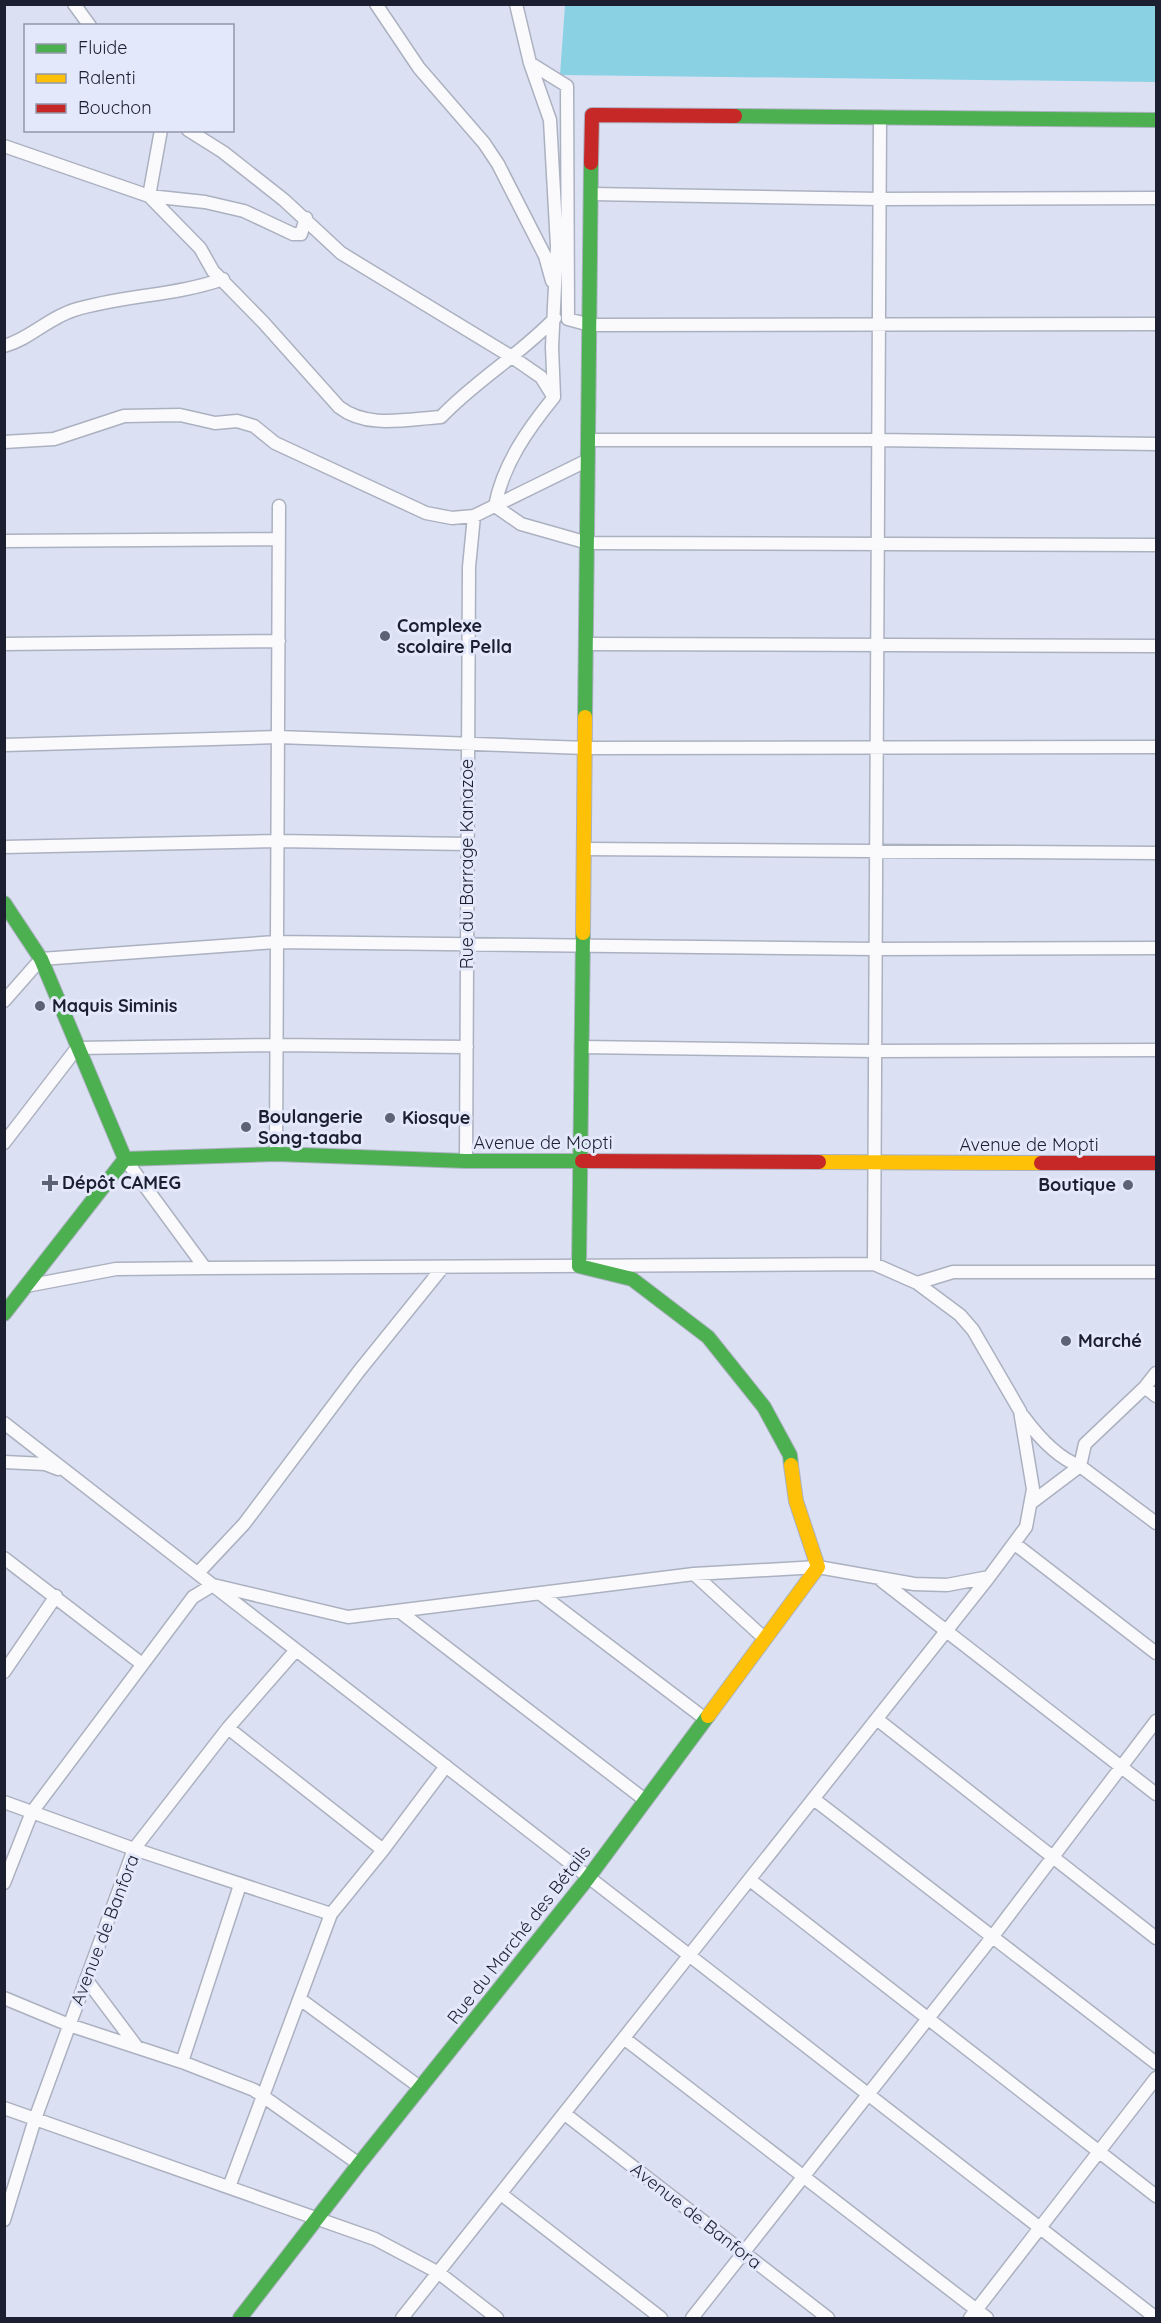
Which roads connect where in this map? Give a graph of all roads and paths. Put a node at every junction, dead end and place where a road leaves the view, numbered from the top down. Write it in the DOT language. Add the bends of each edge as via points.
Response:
graph roads {
  1 [pos="74,4"];
  2 [pos="376,4"];
  3 [pos="516,4"];
  4 [pos="89,24"];
  5 [pos="530,63"];
  6 [pos="880,117"];
  7 [pos="1156,120"];
  8 [pos="161,132"];
  9 [pos="191,132"];
  10 [pos="4,146"];
  11 [pos="591,194"];
  12 [pos="149,196"];
  13 [pos="1156,198"];
  14 [pos="880,199"];
  15 [pos="306,218"];
  16 [pos="223,279"];
  17 [pos="554,297"];
  18 [pos="555,318"];
  19 [pos="879,323"];
  20 [pos="1156,324"];
  21 [pos="590,325"];
  22 [pos="4,346"];
  23 [pos="512,357"];
  24 [pos="554,397"];
  25 [pos="589,440"];
  26 [pos="878,440"];
  27 [pos="4,442"];
  28 [pos="1156,444"];
  29 [pos="588,460"];
  30 [pos="279,506"];
  31 [pos="495,506"];
  32 [pos="474,516"];
  33 [pos="279,538"];
  34 [pos="4,542"];
  35 [pos="588,543"];
  36 [pos="878,544"];
  37 [pos="1156,545"];
  38 [pos="279,641"];
  39 [pos="4,644"];
  40 [pos="586,644"];
  41 [pos="1156,646"];
  42 [pos="877,647"];
  43 [pos="278,737"];
  44 [pos="4,745"];
  45 [pos="468,746"];
  46 [pos="1156,747"];
  47 [pos="586,748"];
  48 [pos="877,749"];
  49 [pos="277,841"];
  50 [pos="467,844"];
  51 [pos="4,847"];
  52 [pos="585,849"];
  53 [pos="876,850"];
  54 [pos="1156,853"];
  55 [pos="4,903"];
  56 [pos="276,942"];
  57 [pos="467,942"];
  58 [pos="584,944"];
  59 [pos="876,948"];
  60 [pos="1156,948"];
  61 [pos="41,959"];
  62 [pos="4,1001"];
  63 [pos="276,1045"];
  64 [pos="466,1047"];
  65 [pos="581,1047"];
  66 [pos="77,1048"];
  67 [pos="1156,1050"];
  68 [pos="875,1051"];
  69 [pos="4,1143"];
  70 [pos="276,1154"];
  71 [pos="125,1159"];
  72 [pos="466,1161"];
  73 [pos="582,1161"];
  74 [pos="874,1162"];
  75 [pos="1156,1163"];
  76 [pos="874,1264"];
  77 [pos="579,1266"];
  78 [pos="443,1267"];
  79 [pos="205,1268"];
  80 [pos="1156,1272"];
  81 [pos="917,1283"];
  82 [pos="26,1286"];
  83 [pos="7,1305"];
  84 [pos="1156,1373"];
  85 [pos="1145,1387"];
  86 [pos="1156,1396"];
  87 [pos="1020,1411"];
  88 [pos="4,1423"];
  89 [pos="4,1462"];
  90 [pos="1080,1466"];
  91 [pos="68,1472"];
  92 [pos="1031,1503"];
  93 [pos="1156,1523"];
  94 [pos="1015,1544"];
  95 [pos="4,1558"];
  96 [pos="818,1567"];
  97 [pos="198,1573"];
  98 [pos="694,1574"];
  99 [pos="989,1577"];
  100 [pos="879,1578"];
  101 [pos="213,1585"];
  102 [pos="542,1595"];
  103 [pos="56,1596"];
  104 [pos="399,1611"];
  105 [pos="948,1632"];
  106 [pos="764,1638"];
  107 [pos="296,1650"];
  108 [pos="1156,1653"];
  109 [pos="142,1664"];
  110 [pos="4,1672"];
  111 [pos="704,1718"];
  112 [pos="878,1720"];
  113 [pos="1156,1721"];
  114 [pos="228,1728"];
  115 [pos="1121,1766"];
  116 [pos="446,1767"];
  117 [pos="1156,1794"];
  118 [pos="645,1800"];
  119 [pos="815,1800"];
  120 [pos="4,1802"];
  121 [pos="32,1812"];
  122 [pos="134,1849"];
  123 [pos="383,1850"];
  124 [pos="1052,1855"];
  125 [pos="588,1878"];
  126 [pos="750,1880"];
  127 [pos="4,1883"];
  128 [pos="240,1885"];
  129 [pos="332,1914"];
  130 [pos="993,1936"];
  131 [pos="1156,1938"];
  132 [pos="690,1957"];
  133 [pos="86,1979"];
  134 [pos="4,1998"];
  135 [pos="300,1999"];
  136 [pos="928,2018"];
  137 [pos="69,2025"];
  138 [pos="625,2039"];
  139 [pos="137,2047"];
  140 [pos="182,2062"];
  141 [pos="1156,2063"];
  142 [pos="1156,2078"];
  143 [pos="421,2088"];
  144 [pos="866,2094"];
  145 [pos="263,2096"];
  146 [pos="4,2108"];
  147 [pos="565,2114"];
  148 [pos="34,2119"];
  149 [pos="1101,2152"];
  150 [pos="359,2164"];
  151 [pos="802,2176"];
  152 [pos="229,2187"];
  153 [pos="501,2194"];
  154 [pos="1156,2196"];
  155 [pos="316,2218"];
  156 [pos="4,2220"];
  157 [pos="1040,2229"];
  158 [pos="743,2252"];
  159 [pos="439,2272"];
  160 [pos="973,2314"];
  161 [pos="1156,2318"];
  162 [pos="240,2319"];
  163 [pos="402,2319"];
  164 [pos="497,2319"];
  165 [pos="661,2319"];
  166 [pos="692,2319"];
  167 [pos="828,2319"];
  168 [pos="987,2319"];
  1 -- 4 [label="street"];
  2 -- 17 [label="street" via="419,68 498,164 545,256"];
  3 -- 5 [label="street"];
  5 -- 17 [label="street" via="550,120 558,246"];
  5 -- 21 [label="street" via="567,86 567,319"];
  6 -- 7 [label="street"];
  6 -- 11 [label="street" via="592,115"];
  6 -- 14 [label="street"];
  8 -- 12 [label="street"];
  9 -- 15 [label="street" via="223,152"];
  10 -- 12 [label="street"];
  11 -- 14 [label="street"];
  11 -- 21 [label="street"];
  12 -- 15 [label="street" via="244,211 293,234 301,234"];
  12 -- 16 [label="street" via="200,248 213,271"];
  13 -- 14 [label="street"];
  14 -- 19 [label="street"];
  15 -- 23 [label="street" via="341,253"];
  16 -- 22 [label="street" via="74,310 20,342"];
  16 -- 23 [label="street" via="352,417 370,421 441,417 462,394"];
  17 -- 18 [label="street"];
  18 -- 23 [label="street"];
  18 -- 24 [label="street"];
  19 -- 20 [label="street"];
  19 -- 21 [label="street"];
  19 -- 26 [label="street"];
  21 -- 25 [label="street"];
  23 -- 24 [label="street" via="541,377"];
  24 -- 31 [label="street" via="531,425 510,462"];
  25 -- 26 [label="street"];
  25 -- 29 [label="street"];
  26 -- 28 [label="street"];
  26 -- 36 [label="street"];
  27 -- 32 [label="street" via="54,439 124,416 180,415 215,423 237,422 254,426 275,443 426,513 452,518"];
  29 -- 31 [label="street"];
  29 -- 35 [label="street"];
  30 -- 33 [label="street"];
  31 -- 32 [label="street"];
  31 -- 35 [label="street" via="521,524"];
  32 -- 45 [label="street, Rue du Barrage Kanazoe" via="469,567"];
  33 -- 34 [label="street"];
  33 -- 38 [label="street"];
  35 -- 36 [label="street"];
  35 -- 40 [label="street"];
  36 -- 37 [label="street"];
  36 -- 42 [label="street"];
  38 -- 39 [label="street"];
  38 -- 43 [label="street"];
  40 -- 42 [label="street"];
  40 -- 47 [label="street"];
  41 -- 42 [label="street"];
  42 -- 48 [label="street"];
  43 -- 44 [label="street"];
  43 -- 45 [label="street"];
  43 -- 49 [label="street"];
  45 -- 47 [label="street"];
  45 -- 50 [label="street, Rue du Barrage Kanazoe"];
  46 -- 48 [label="street"];
  47 -- 48 [label="street"];
  47 -- 52 [label="street"];
  48 -- 53 [label="street"];
  49 -- 50 [label="street"];
  49 -- 51 [label="street"];
  49 -- 56 [label="street"];
  50 -- 57 [label="street, Rue du Barrage Kanazoe"];
  52 -- 53 [label="street"];
  52 -- 58 [label="street"];
  53 -- 54 [label="street"];
  53 -- 59 [label="street"];
  55 -- 61 [label="street"];
  56 -- 57 [label="street"];
  56 -- 61 [label="street"];
  56 -- 63 [label="street"];
  57 -- 58 [label="street"];
  57 -- 64 [label="street, Rue du Barrage Kanazoe"];
  58 -- 59 [label="street"];
  58 -- 65 [label="street"];
  59 -- 60 [label="street"];
  59 -- 68 [label="street"];
  61 -- 62 [label="street"];
  61 -- 66 [label="street"];
  63 -- 64 [label="street"];
  63 -- 66 [label="street"];
  63 -- 70 [label="street"];
  64 -- 72 [label="street, Rue du Barrage Kanazoe"];
  65 -- 68 [label="street"];
  65 -- 73 [label="street"];
  66 -- 69 [label="street"];
  66 -- 71 [label="street"];
  67 -- 68 [label="street"];
  68 -- 74 [label="street"];
  70 -- 71 [label="street, Avenue de Mopti"];
  70 -- 72 [label="street, Avenue de Mopti"];
  71 -- 79 [label="street"];
  71 -- 82 [label="street"];
  72 -- 73 [label="street, Avenue de Mopti"];
  73 -- 74 [label="street, Avenue de Mopti"];
  73 -- 77 [label="street"];
  74 -- 75 [label="street, Avenue de Mopti"];
  74 -- 76 [label="street"];
  76 -- 77 [label="street"];
  76 -- 81 [label="street"];
  77 -- 78 [label="street"];
  77 -- 96 [label="street" via="632,1279 708,1337 764,1407 789,1455 796,1501"];
  78 -- 79 [label="street"];
  78 -- 97 [label="street" via="243,1524"];
  79 -- 82 [label="street" via="116,1269"];
  80 -- 81 [label="street" via="952,1272"];
  81 -- 87 [label="street" via="960,1315 973,1330"];
  82 -- 83 [label="street"];
  84 -- 85 [label="street"];
  85 -- 86 [label="street"];
  85 -- 90 [label="street" via="1085,1444"];
  87 -- 90 [label="street" via="1038,1435"];
  87 -- 92 [label="street" via="1033,1474"];
  88 -- 91 [label="street"];
  89 -- 91 [label="street" via="45,1464"];
  90 -- 92 [label="street"];
  90 -- 93 [label="street"];
  91 -- 97 [label="street"];
  92 -- 94 [label="street" via="1026,1527"];
  94 -- 99 [label="street"];
  94 -- 108 [label="street"];
  95 -- 103 [label="street"];
  96 -- 98 [label="street"];
  96 -- 100 [label="street"];
  96 -- 106 [label="street, Rue du Marché des Bétails"];
  97 -- 101 [label="street"];
  98 -- 102 [label="street"];
  98 -- 106 [label="street"];
  99 -- 100 [label="street" via="947,1585"];
  99 -- 105 [label="street"];
  100 -- 105 [label="street"];
  101 -- 104 [label="street" via="348,1617"];
  101 -- 107 [label="street"];
  101 -- 109 [label="street" via="193,1597"];
  102 -- 104 [label="street"];
  102 -- 111 [label="street"];
  103 -- 109 [label="street"];
  103 -- 110 [label="street"];
  104 -- 118 [label="street"];
  105 -- 112 [label="street"];
  105 -- 115 [label="street"];
  106 -- 111 [label="street, Rue du Marché des Bétails"];
  107 -- 114 [label="street, Avenue de Banfora"];
  107 -- 116 [label="street"];
  109 -- 121 [label="street"];
  111 -- 118 [label="street, Rue du Marché des Bétails"];
  112 -- 119 [label="street"];
  112 -- 124 [label="street"];
  113 -- 115 [label="street"];
  114 -- 122 [label="street, Avenue de Banfora"];
  114 -- 123 [label="street"];
  115 -- 117 [label="street"];
  115 -- 124 [label="street"];
  116 -- 123 [label="street"];
  116 -- 125 [label="street"];
  118 -- 125 [label="street, Rue du Marché des Bétails"];
  119 -- 126 [label="street"];
  119 -- 130 [label="street"];
  120 -- 121 [label="street"];
  121 -- 122 [label="street"];
  121 -- 127 [label="street"];
  122 -- 128 [label="street"];
  122 -- 133 [label="street, Avenue de Banfora"];
  123 -- 129 [label="street"];
  124 -- 130 [label="street"];
  124 -- 131 [label="street"];
  125 -- 132 [label="street"];
  125 -- 143 [label="street, Rue du Marché des Bétails"];
  126 -- 132 [label="street"];
  126 -- 136 [label="street"];
  128 -- 129 [label="street"];
  128 -- 140 [label="street"];
  129 -- 135 [label="street"];
  130 -- 136 [label="street"];
  130 -- 141 [label="street"];
  132 -- 138 [label="street"];
  132 -- 144 [label="street"];
  133 -- 137 [label="street, Avenue de Banfora"];
  133 -- 139 [label="street"];
  134 -- 137 [label="street"];
  135 -- 143 [label="street"];
  135 -- 145 [label="street"];
  136 -- 144 [label="street"];
  136 -- 149 [label="street"];
  137 -- 139 [label="street"];
  137 -- 148 [label="street, Avenue de Banfora"];
  138 -- 147 [label="street"];
  138 -- 151 [label="street"];
  139 -- 140 [label="street"];
  140 -- 145 [label="street"];
  142 -- 149 [label="street"];
  143 -- 150 [label="street, Rue du Marché des Bétails"];
  144 -- 151 [label="street"];
  144 -- 157 [label="street"];
  145 -- 150 [label="street"];
  145 -- 152 [label="street"];
  146 -- 148 [label="street"];
  147 -- 153 [label="street"];
  147 -- 158 [label="street, Avenue de Banfora"];
  148 -- 152 [label="street"];
  148 -- 156 [label="street, Avenue de Banfora"];
  149 -- 154 [label="street"];
  149 -- 157 [label="street"];
  150 -- 155 [label="street, Rue du Marché des Bétails"];
  151 -- 158 [label="street"];
  151 -- 160 [label="street"];
  152 -- 155 [label="street"];
  153 -- 159 [label="street"];
  153 -- 165 [label="street"];
  155 -- 159 [label="street" via="375,2239"];
  155 -- 162 [label="street, Rue du Marché des Bétails"];
  157 -- 160 [label="street"];
  157 -- 161 [label="street"];
  158 -- 166 [label="street"];
  158 -- 167 [label="street, Avenue de Banfora"];
  159 -- 163 [label="street"];
  159 -- 164 [label="street"];
  160 -- 168 [label="street"];
}
